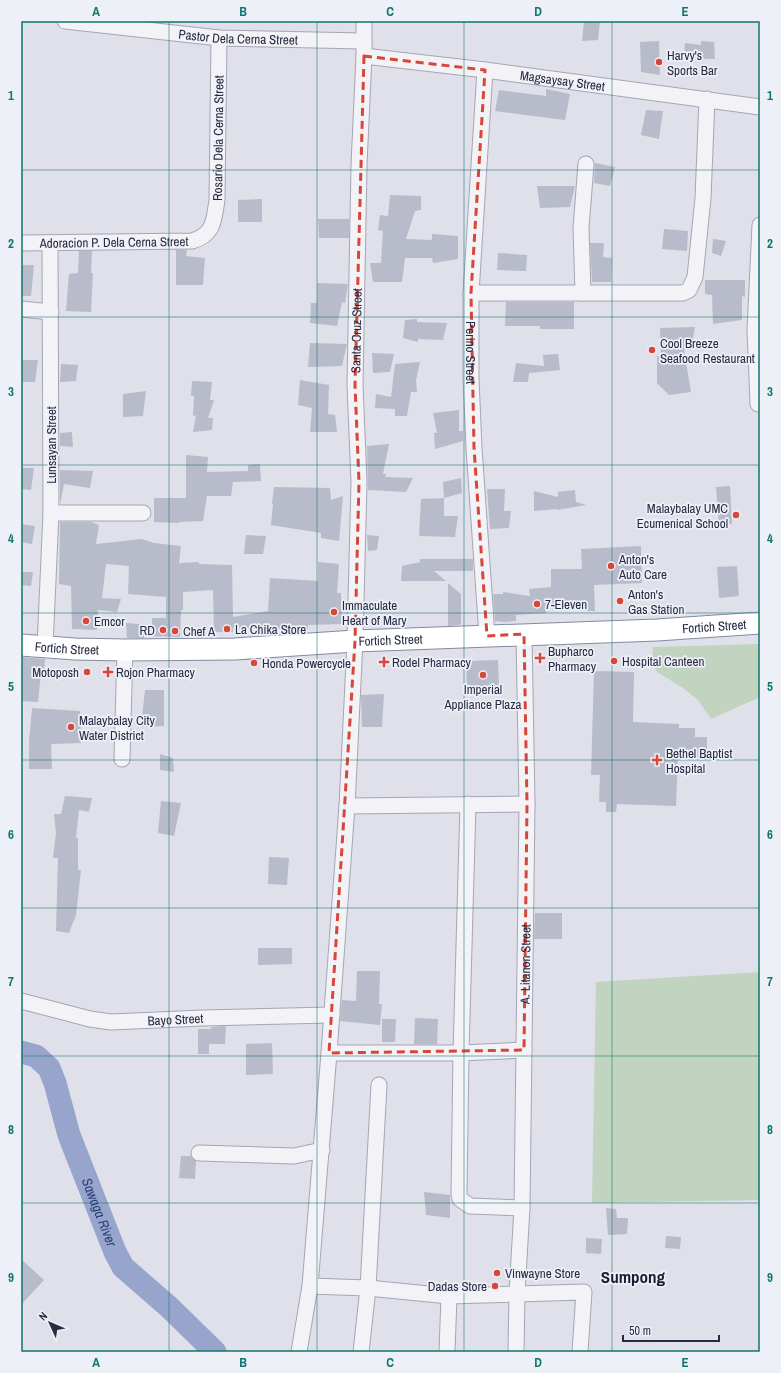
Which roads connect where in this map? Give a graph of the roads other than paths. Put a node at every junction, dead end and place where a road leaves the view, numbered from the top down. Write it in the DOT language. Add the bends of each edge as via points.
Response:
graph roads {
  1 [pos="64,21"];
  2 [pos="364,21"];
  3 [pos="219,38"];
  4 [pos="364,48"];
  5 [pos="485,70"];
  6 [pos="707,99"];
  7 [pos="760,107"];
  8 [pos="586,164"];
  9 [pos="760,225"];
  10 [pos="206,235"];
  11 [pos="21,243"];
  12 [pos="50,243"];
  13 [pos="471,293"];
  14 [pos="583,293"];
  15 [pos="21,309"];
  16 [pos="51,312"];
  17 [pos="758,404"];
  18 [pos="51,513"];
  19 [pos="143,513"];
  20 [pos="760,622"];
  21 [pos="524,634"];
  22 [pos="487,636"];
  23 [pos="355,641"];
  24 [pos="21,645"];
  25 [pos="45,647"];
  26 [pos="125,650"];
  27 [pos="122,758"];
  28 [pos="468,804"];
  29 [pos="527,804"];
  30 [pos="347,806"];
  31 [pos="21,1001"];
  32 [pos="332,1015"];
  33 [pos="524,1050"];
  34 [pos="329,1053"];
  35 [pos="461,1053"];
  36 [pos="379,1085"];
  37 [pos="322,1150"];
  38 [pos="199,1154"];
  39 [pos="522,1208"];
  40 [pos="310,1286"];
  41 [pos="368,1288"];
  42 [pos="517,1293"];
  43 [pos="448,1296"];
  44 [pos="299,1352"];
  45 [pos="360,1352"];
  46 [pos="447,1352"];
  47 [pos="516,1352"];
  48 [pos="580,1352"];
  1 -- 3 [label="street, Pastor Dela Cerna Street"];
  2 -- 4 [label="street, Santa Cruz Street"];
  3 -- 4 [label="street, Pastor Dela Cerna Street"];
  3 -- 10 [label="street, Rosario Dela Cerna Street" via="217,200 213,224"];
  4 -- 5 [label="street, Magsaysay Street"];
  4 -- 23 [label="street, Santa Cruz Street" via="355,385 359,482"];
  5 -- 6 [label="street, Magsaysay Street"];
  5 -- 13 [label="street, Perino Street"];
  6 -- 7 [label="street, Magsaysay Street"];
  6 -- 14 [label="street" via="703,198 695,277 689,290"];
  8 -- 14 [label="street" via="581,228"];
  9 -- 17 [label="street" via="755,330"];
  10 -- 12 [label="street, Adoracion P. Dela Cerna Street" via="192,241"];
  11 -- 12 [label="street, Adoracion P. Dela Cerna Street"];
  12 -- 16 [label="street, Lunsayan Street"];
  13 -- 14 [label="street"];
  13 -- 22 [label="street, Perino Street" via="474,448"];
  15 -- 16 [label="street"];
  16 -- 18 [label="street, Lunsayan Street"];
  18 -- 19 [label="street"];
  18 -- 25 [label="street, Lunsayan Street"];
  20 -- 21 [label="highway, Fortich Street" via="657,630"];
  21 -- 22 [label="highway, Fortich Street"];
  21 -- 29 [label="street, A. Litanon Street"];
  22 -- 23 [label="highway, Fortich Street"];
  23 -- 26 [label="highway, Fortich Street" via="235,649"];
  23 -- 30 [label="street, Santa Cruz Street"];
  24 -- 25 [label="highway, Fortich Street"];
  25 -- 26 [label="highway, Fortich Street"];
  26 -- 27 [label="street"];
  28 -- 29 [label="street"];
  28 -- 30 [label="street"];
  28 -- 35 [label="street"];
  29 -- 33 [label="street, A. Litanon Street"];
  30 -- 32 [label="street, Santa Cruz Street"];
  31 -- 32 [label="street, Bayo Street" via="111,1022"];
  32 -- 34 [label="street, Santa Cruz Street"];
  33 -- 35 [label="street"];
  33 -- 39 [label="street, A. Litanon Street"];
  34 -- 35 [label="street"];
  34 -- 37 [label="street, Santa Cruz Street"];
  35 -- 39 [label="street" via="460,1199 470,1206"];
  36 -- 41 [label="street"];
  37 -- 38 [label="street" via="294,1156"];
  37 -- 40 [label="street, Santa Cruz Street"];
  39 -- 42 [label="street, A. Litanon Street"];
  40 -- 41 [label="street"];
  40 -- 44 [label="street, Santa Cruz Street"];
  41 -- 43 [label="street"];
  41 -- 45 [label="street"];
  42 -- 43 [label="street"];
  42 -- 47 [label="street, A. Litanon Street"];
  42 -- 48 [label="street" via="584,1292"];
  43 -- 46 [label="street"];
}
